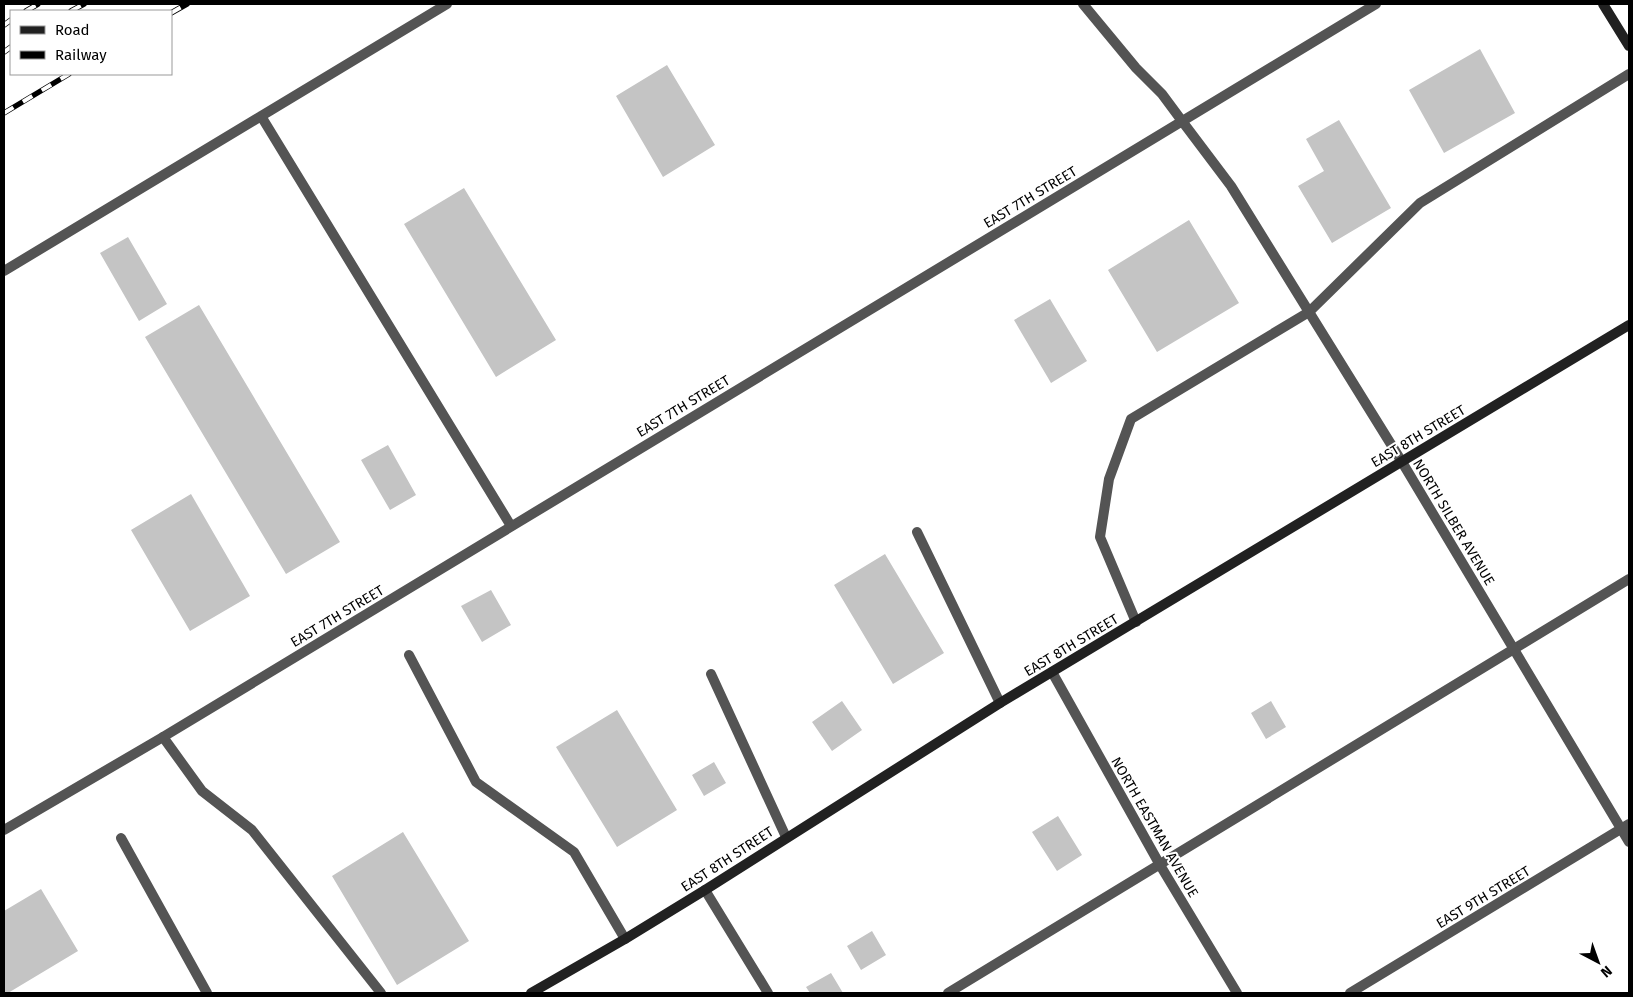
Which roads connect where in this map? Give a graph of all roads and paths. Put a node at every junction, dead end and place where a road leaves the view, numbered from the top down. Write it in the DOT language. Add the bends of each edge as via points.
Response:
graph roads {
  1 [pos="447,4"];
  2 [pos="1083,4"];
  3 [pos="1376,4"];
  4 [pos="1603,4"];
  5 [pos="1629,46"];
  6 [pos="1629,74"];
  7 [pos="260,116"];
  8 [pos="1182,121"];
  9 [pos="4,271"];
  10 [pos="1310,312"];
  11 [pos="1629,325"];
  12 [pos="1402,462"];
  13 [pos="511,526"];
  14 [pos="917,532"];
  15 [pos="1629,579"];
  16 [pos="1136,622"];
  17 [pos="1514,649"];
  18 [pos="409,655"];
  19 [pos="1052,672"];
  20 [pos="712,674"];
  21 [pos="1000,704"];
  22 [pos="163,737"];
  23 [pos="1625,826"];
  24 [pos="4,830"];
  25 [pos="121,838"];
  26 [pos="786,838"];
  27 [pos="1629,842"];
  28 [pos="1160,865"];
  29 [pos="705,890"];
  30 [pos="625,939"];
  31 [pos="208,993"];
  32 [pos="382,993"];
  33 [pos="531,993"];
  34 [pos="768,993"];
  35 [pos="948,993"];
  36 [pos="1237,993"];
  37 [pos="1350,993"];
  1 -- 7 [label="street"];
  2 -- 8 [label="street, NORTH SILBER AVENUE"];
  3 -- 8 [label="street, EAST 7TH STREET"];
  4 -- 5 [label="street"];
  6 -- 10 [label="street" via="1420,203"];
  7 -- 9 [label="street"];
  7 -- 13 [label="street"];
  8 -- 10 [label="street, NORTH SILBER AVENUE" via="1231,186"];
  8 -- 13 [label="street, EAST 7TH STREET"];
  10 -- 12 [label="street, NORTH SILBER AVENUE"];
  10 -- 16 [label="street" via="1131,419 1109,478 1100,537"];
  11 -- 12 [label="street, EAST 8TH STREET"];
  12 -- 16 [label="street, EAST 8TH STREET"];
  12 -- 17 [label="street, NORTH SILBER AVENUE"];
  13 -- 22 [label="street, EAST 7TH STREET"];
  14 -- 21 [label="street"];
  15 -- 17 [label="street"];
  16 -- 19 [label="street, EAST 8TH STREET"];
  17 -- 23 [label="street, NORTH SILBER AVENUE"];
  17 -- 28 [label="street"];
  18 -- 30 [label="street" via="476,782 574,852"];
  19 -- 21 [label="street, EAST 8TH STREET"];
  19 -- 28 [label="street, NORTH EASTMAN AVENUE"];
  20 -- 26 [label="street"];
  21 -- 26 [label="street, EAST 8TH STREET"];
  22 -- 24 [label="street, EAST 7TH STREET"];
  22 -- 32 [label="street" via="202,791 252,830"];
  23 -- 27 [label="street, NORTH SILBER AVENUE"];
  23 -- 37 [label="street, EAST 9TH STREET"];
  25 -- 31 [label="street"];
  26 -- 29 [label="street, EAST 8TH STREET"];
  28 -- 35 [label="street"];
  28 -- 36 [label="street, NORTH EASTMAN AVENUE"];
  29 -- 30 [label="street, EAST 8TH STREET"];
  29 -- 34 [label="street"];
  30 -- 33 [label="street, EAST 8TH STREET"];
}
